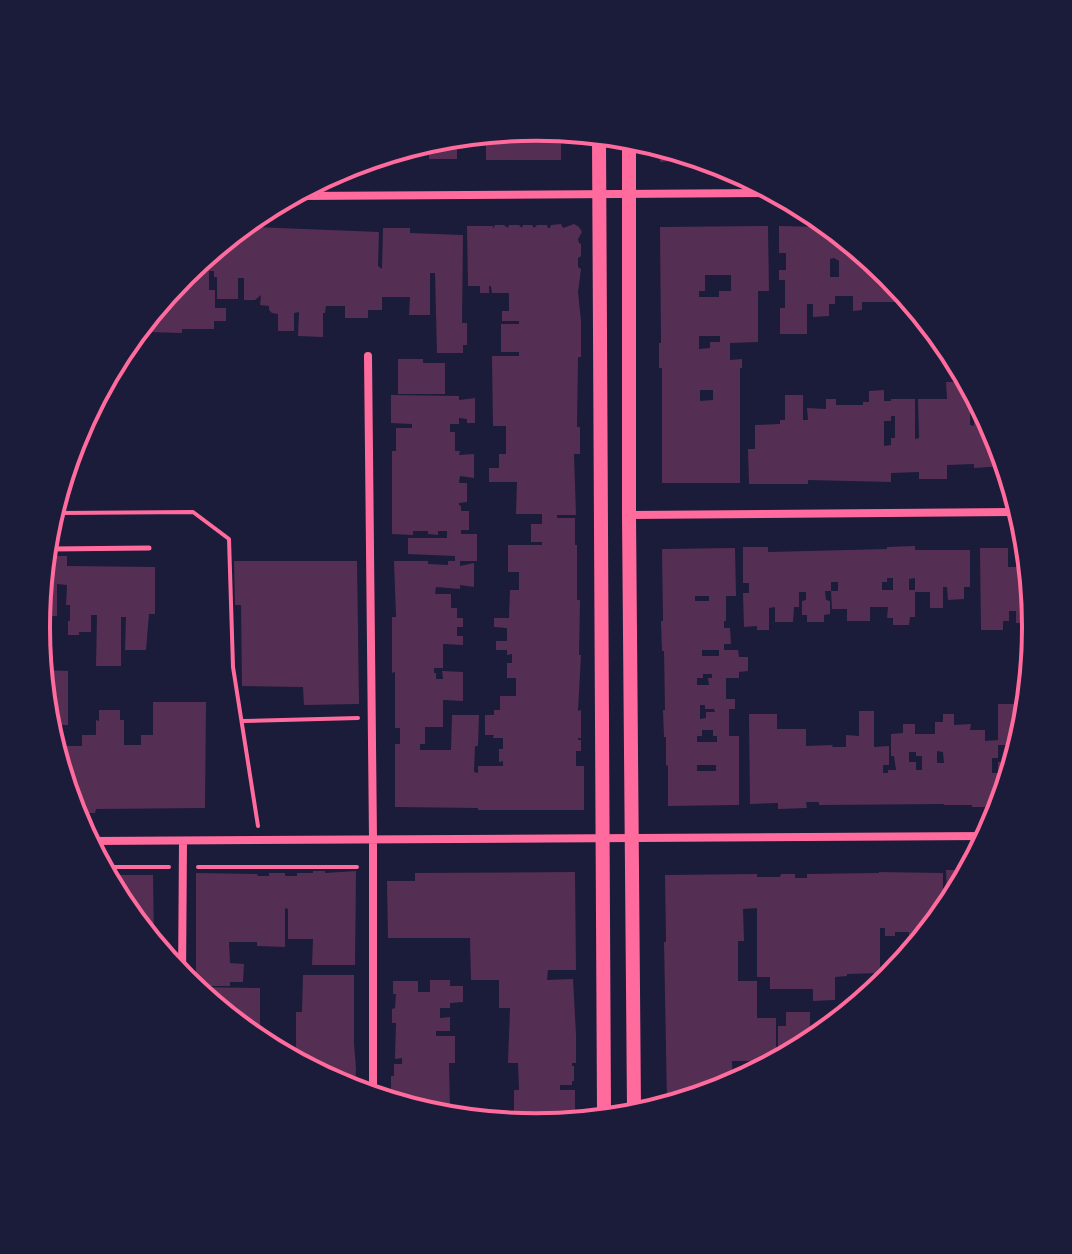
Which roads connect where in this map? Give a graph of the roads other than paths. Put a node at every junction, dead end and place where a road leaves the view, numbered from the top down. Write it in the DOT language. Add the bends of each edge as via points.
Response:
graph roads {
  1 [pos="599,145"];
  2 [pos="629,150"];
  3 [pos="755,193"];
  4 [pos="600,194"];
  5 [pos="630,194"];
  6 [pos="312,196"];
  7 [pos="368,356"];
  8 [pos="1008,512"];
  9 [pos="629,515"];
  10 [pos="149,548"];
  11 [pos="56,549"];
  12 [pos="975,836"];
  13 [pos="633,838"];
  14 [pos="373,839"];
  15 [pos="604,839"];
  16 [pos="100,841"];
  17 [pos="183,841"];
  18 [pos="182,960"];
  19 [pos="373,1084"];
  20 [pos="634,1103"];
  21 [pos="604,1108"];
  1 -- 4 [label="main road"];
  2 -- 5 [label="main road"];
  3 -- 5 [label="street"];
  4 -- 5 [label="street"];
  4 -- 6 [label="street"];
  4 -- 15 [label="main road"];
  5 -- 9 [label="main road"];
  7 -- 14 [label="street"];
  8 -- 9 [label="street"];
  9 -- 13 [label="main road"];
  10 -- 11 [label="lane"];
  12 -- 13 [label="street"];
  13 -- 15 [label="street"];
  13 -- 20 [label="main road"];
  14 -- 15 [label="street"];
  14 -- 17 [label="street"];
  14 -- 19 [label="street"];
  15 -- 21 [label="main road"];
  16 -- 17 [label="street"];
  17 -- 18 [label="street"];
}
